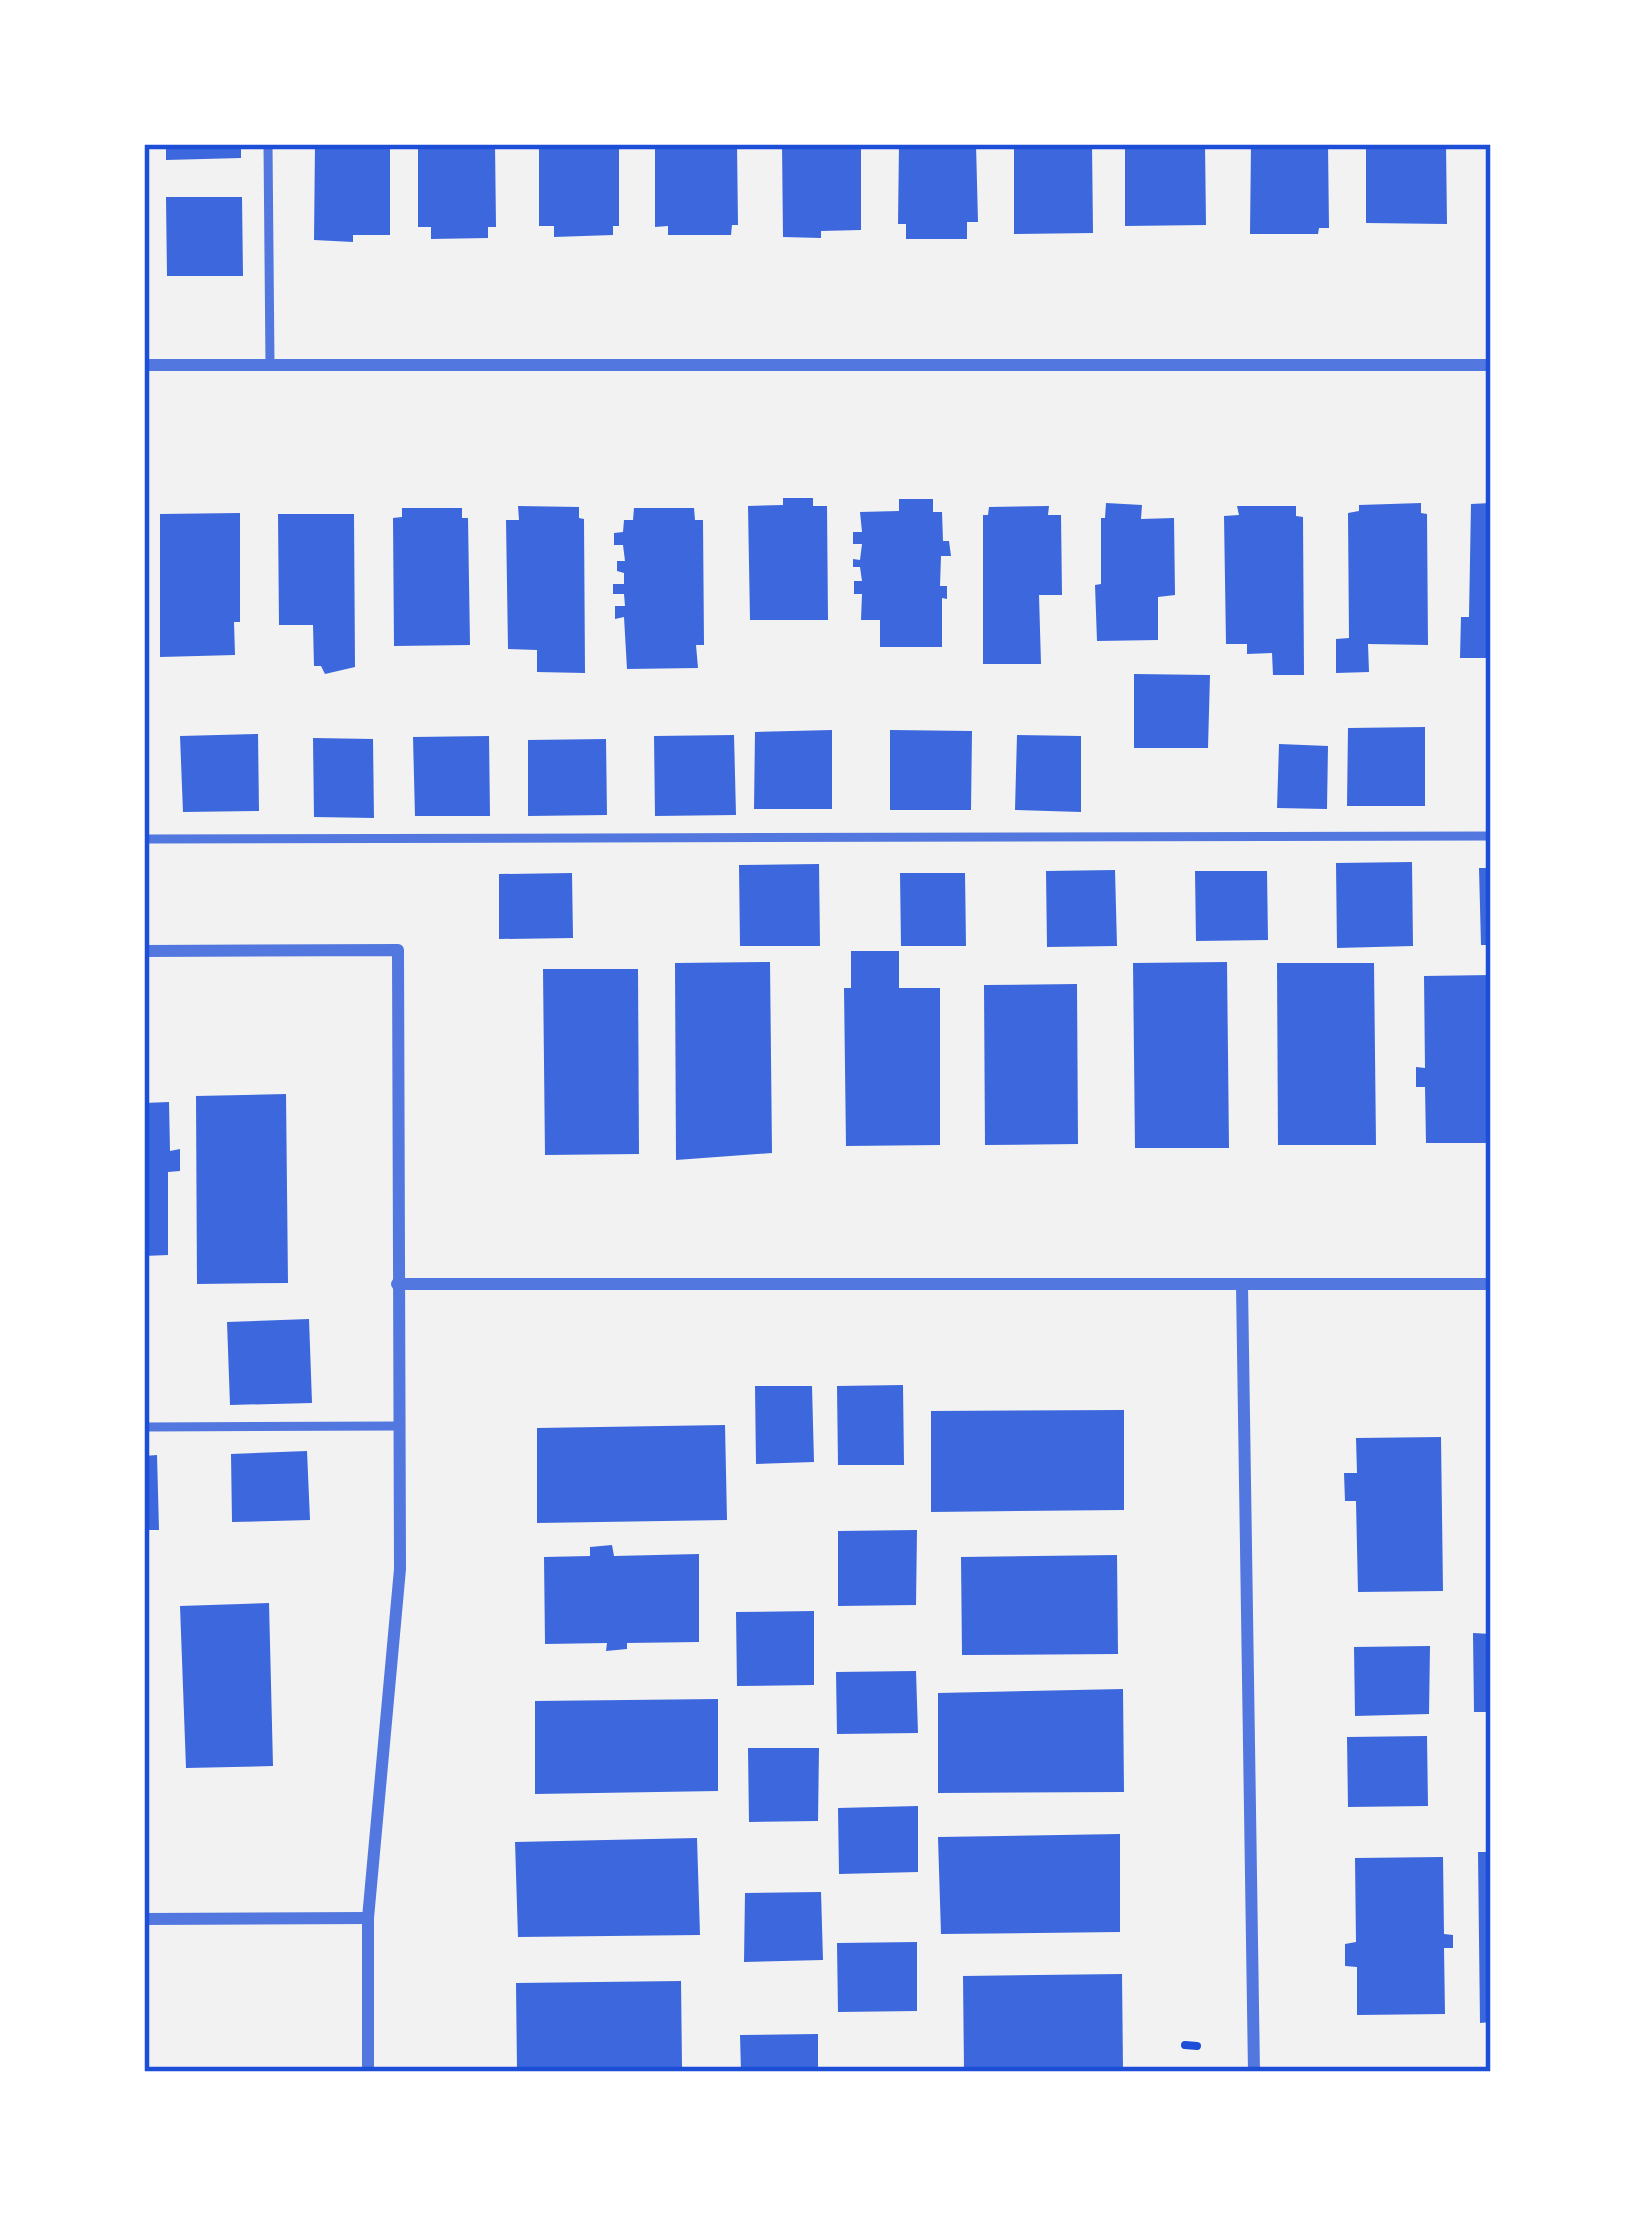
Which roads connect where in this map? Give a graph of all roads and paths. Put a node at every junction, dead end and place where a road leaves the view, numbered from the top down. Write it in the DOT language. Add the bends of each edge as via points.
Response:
graph roads {
  1 [pos="268,144"];
  2 [pos="1491,364"];
  3 [pos="144,365"];
  4 [pos="270,365"];
  5 [pos="1491,836"];
  6 [pos="144,839"];
  7 [pos="144,951"];
  8 [pos="397,1284"];
  9 [pos="1491,1284"];
  10 [pos="1242,1285"];
  11 [pos="398,1426"];
  12 [pos="144,1427"];
  13 [pos="368,1918"];
  14 [pos="144,1919"];
  15 [pos="1185,2044"];
  16 [pos="1197,2046"];
  17 [pos="368,2072"];
  18 [pos="1254,2072"];
  1 -- 4 [label="lane"];
  2 -- 4 [label="street"];
  3 -- 4 [label="street"];
  5 -- 6 [label="lane"];
  7 -- 8 [label="street" via="398,950"];
  8 -- 10 [label="street"];
  8 -- 11 [label="street"];
  9 -- 10 [label="street"];
  10 -- 18 [label="street"];
  11 -- 12 [label="lane"];
  11 -- 13 [label="street" via="400,1569"];
  13 -- 14 [label="street"];
  13 -- 17 [label="street"];
  15 -- 16 [label="path"];
}
